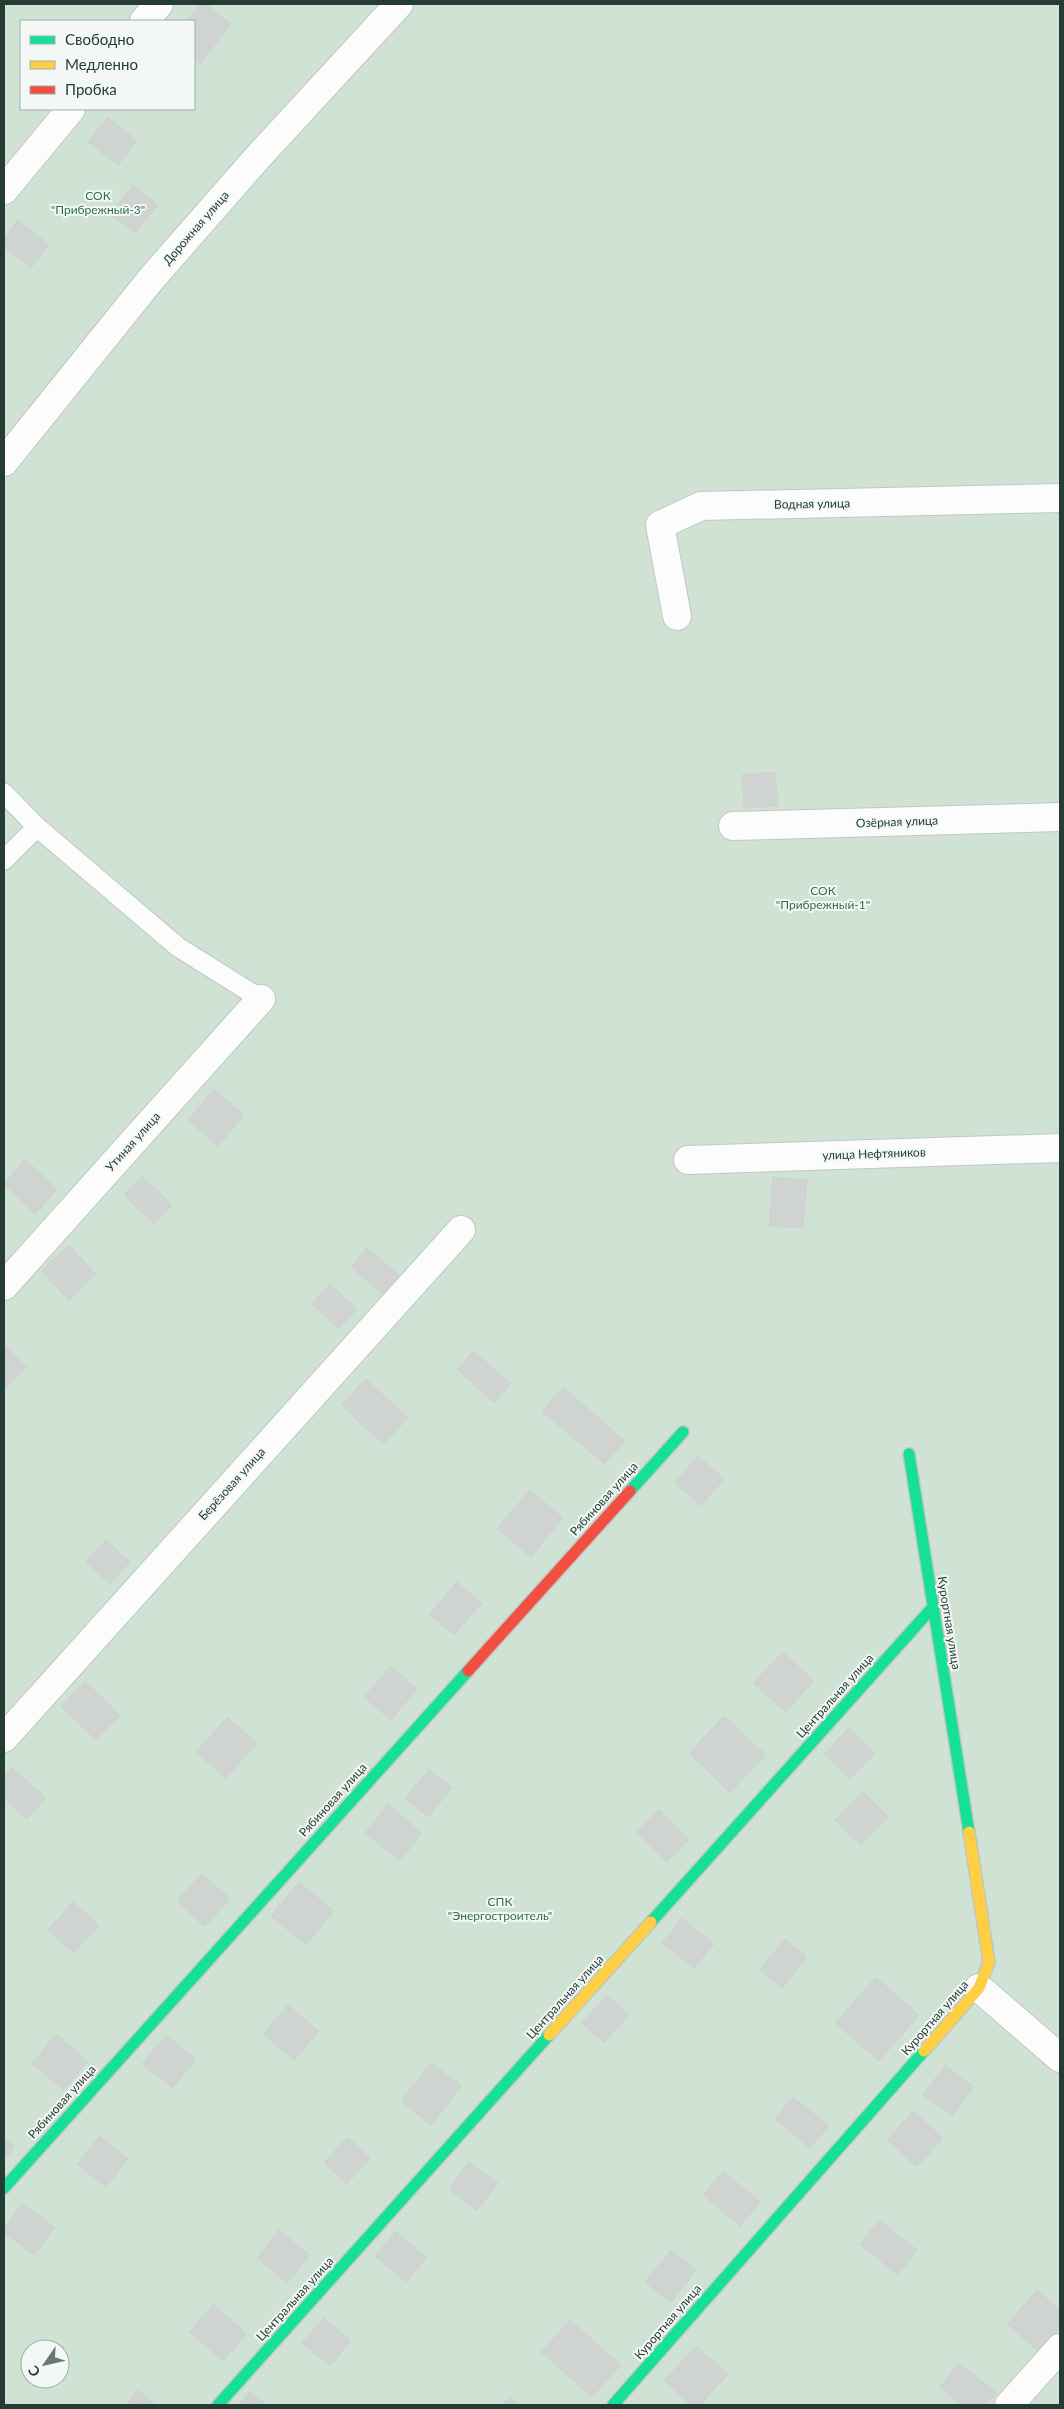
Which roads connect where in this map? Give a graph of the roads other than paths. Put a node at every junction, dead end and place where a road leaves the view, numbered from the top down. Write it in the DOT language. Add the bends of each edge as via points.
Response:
graph roads {
  1 [pos="159,4"];
  2 [pos="399,4"];
  3 [pos="145,20"];
  4 [pos="70,110"];
  5 [pos="4,190"];
  6 [pos="4,462"];
  7 [pos="1060,498"];
  8 [pos="677,616"];
  9 [pos="4,792"];
  10 [pos="1060,817"];
  11 [pos="733,826"];
  12 [pos="37,827"];
  13 [pos="4,860"];
  14 [pos="261,999"];
  15 [pos="1060,1148"];
  16 [pos="688,1160"];
  17 [pos="461,1230"];
  18 [pos="4,1286"];
  19 [pos="683,1432"];
  20 [pos="909,1454"];
  21 [pos="932,1608"];
  22 [pos="4,1738"];
  23 [pos="979,1988"];
  24 [pos="1060,2058"];
  25 [pos="4,2188"];
  26 [pos="1060,2348"];
  27 [pos="218,2405"];
  28 [pos="613,2405"];
  29 [pos="1009,2405"];
  1 -- 3 [label="street"];
  2 -- 6 [label="street, Дорожная улица" via="152,278"];
  4 -- 5 [label="street"];
  7 -- 8 [label="street, Водная улица" via="701,506 660,525"];
  9 -- 12 [label="lane"];
  10 -- 11 [label="street, Озёрная улица"];
  12 -- 13 [label="lane"];
  12 -- 14 [label="lane" via="178,947"];
  14 -- 18 [label="street, Утиная улица"];
  15 -- 16 [label="street, улица Нефтяников"];
  17 -- 22 [label="street, Берёзовая улица"];
  19 -- 25 [label="street, Рябиновая улица"];
  20 -- 21 [label="street, Курортная улица"];
  21 -- 23 [label="street, Курортная улица" via="989,1962"];
  21 -- 27 [label="street, Центральная улица"];
  23 -- 24 [label="street"];
  23 -- 28 [label="street, Курортная улица"];
  26 -- 29 [label="street"];
}
